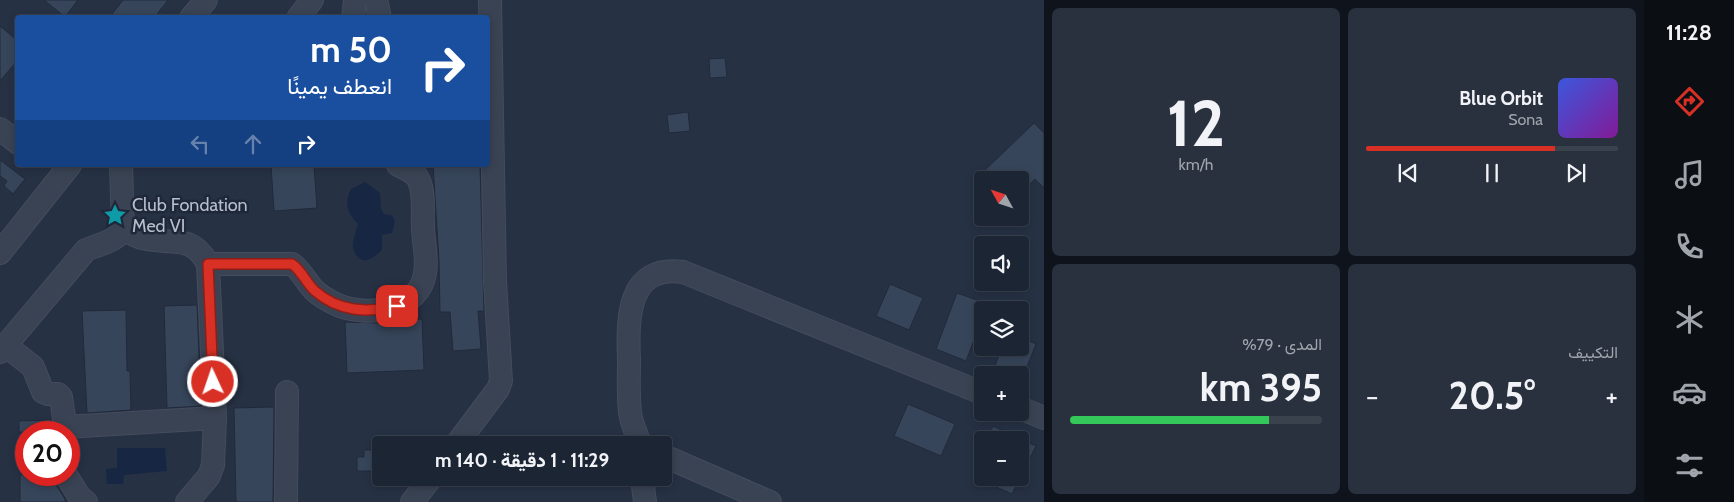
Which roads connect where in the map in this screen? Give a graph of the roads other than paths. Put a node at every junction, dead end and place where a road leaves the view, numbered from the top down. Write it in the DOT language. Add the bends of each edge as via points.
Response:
graph roads {
  1 [pos="206,0"];
  2 [pos="312,0"];
  3 [pos="355,0"];
  4 [pos="376,0"];
  5 [pos="490,0"];
  6 [pos="194,15"];
  7 [pos="300,15"];
  8 [pos="353,15"];
  9 [pos="379,15"];
  10 [pos="0,129"];
  11 [pos="15,141"];
  12 [pos="120,167"];
  13 [pos="402,167"];
  14 [pos="58,169"];
  15 [pos="124,230"];
  16 [pos="0,254"];
  17 [pos="208,264"];
  18 [pos="3,348"];
  19 [pos="974,390"];
  20 [pos="287,392"];
  21 [pos="1029,412"];
  22 [pos="215,418"];
  23 [pos="1044,418"];
  24 [pos="64,421"];
  25 [pos="80,429"];
  26 [pos="463,436"];
  27 [pos="637,436"];
  28 [pos="672,459"];
  29 [pos="73,486"];
  30 [pos="425,486"];
  31 [pos="643,486"];
  32 [pos="86,502"];
  33 [pos="187,502"];
  34 [pos="286,502"];
  35 [pos="412,502"];
  36 [pos="644,502"];
  37 [pos="770,502"];
  1 -- 6 [label="street"];
  2 -- 7 [label="street"];
  3 -- 8 [label="street"];
  4 -- 9 [label="street"];
  5 -- 26 [label="street" via="495,281 502,375 498,389"];
  10 -- 11 [label="street"];
  12 -- 15 [label="street"];
  13 -- 17 [label="street" via="412,172 420,183 426,272 416,294 397,306 366,311 339,306 314,290 292,264"];
  14 -- 16 [label="street"];
  15 -- 17 [label="street" via="142,238 190,244 202,253"];
  15 -- 18 [label="street" via="110,241 86,250"];
  17 -- 22 [label="street"];
  18 -- 24 [label="street" via="33,367 43,392 61,397"];
  19 -- 27 [label="street" via="683,272 669,270 658,274 639,289 629,311 630,413"];
  20 -- 34 [label="street"];
  21 -- 23 [label="street"];
  22 -- 25 [label="street"];
  22 -- 33 [label="street" via="213,465 209,476"];
  28 -- 37 [label="street"];
  29 -- 32 [label="street"];
  30 -- 35 [label="street"];
  31 -- 36 [label="street"];
}
